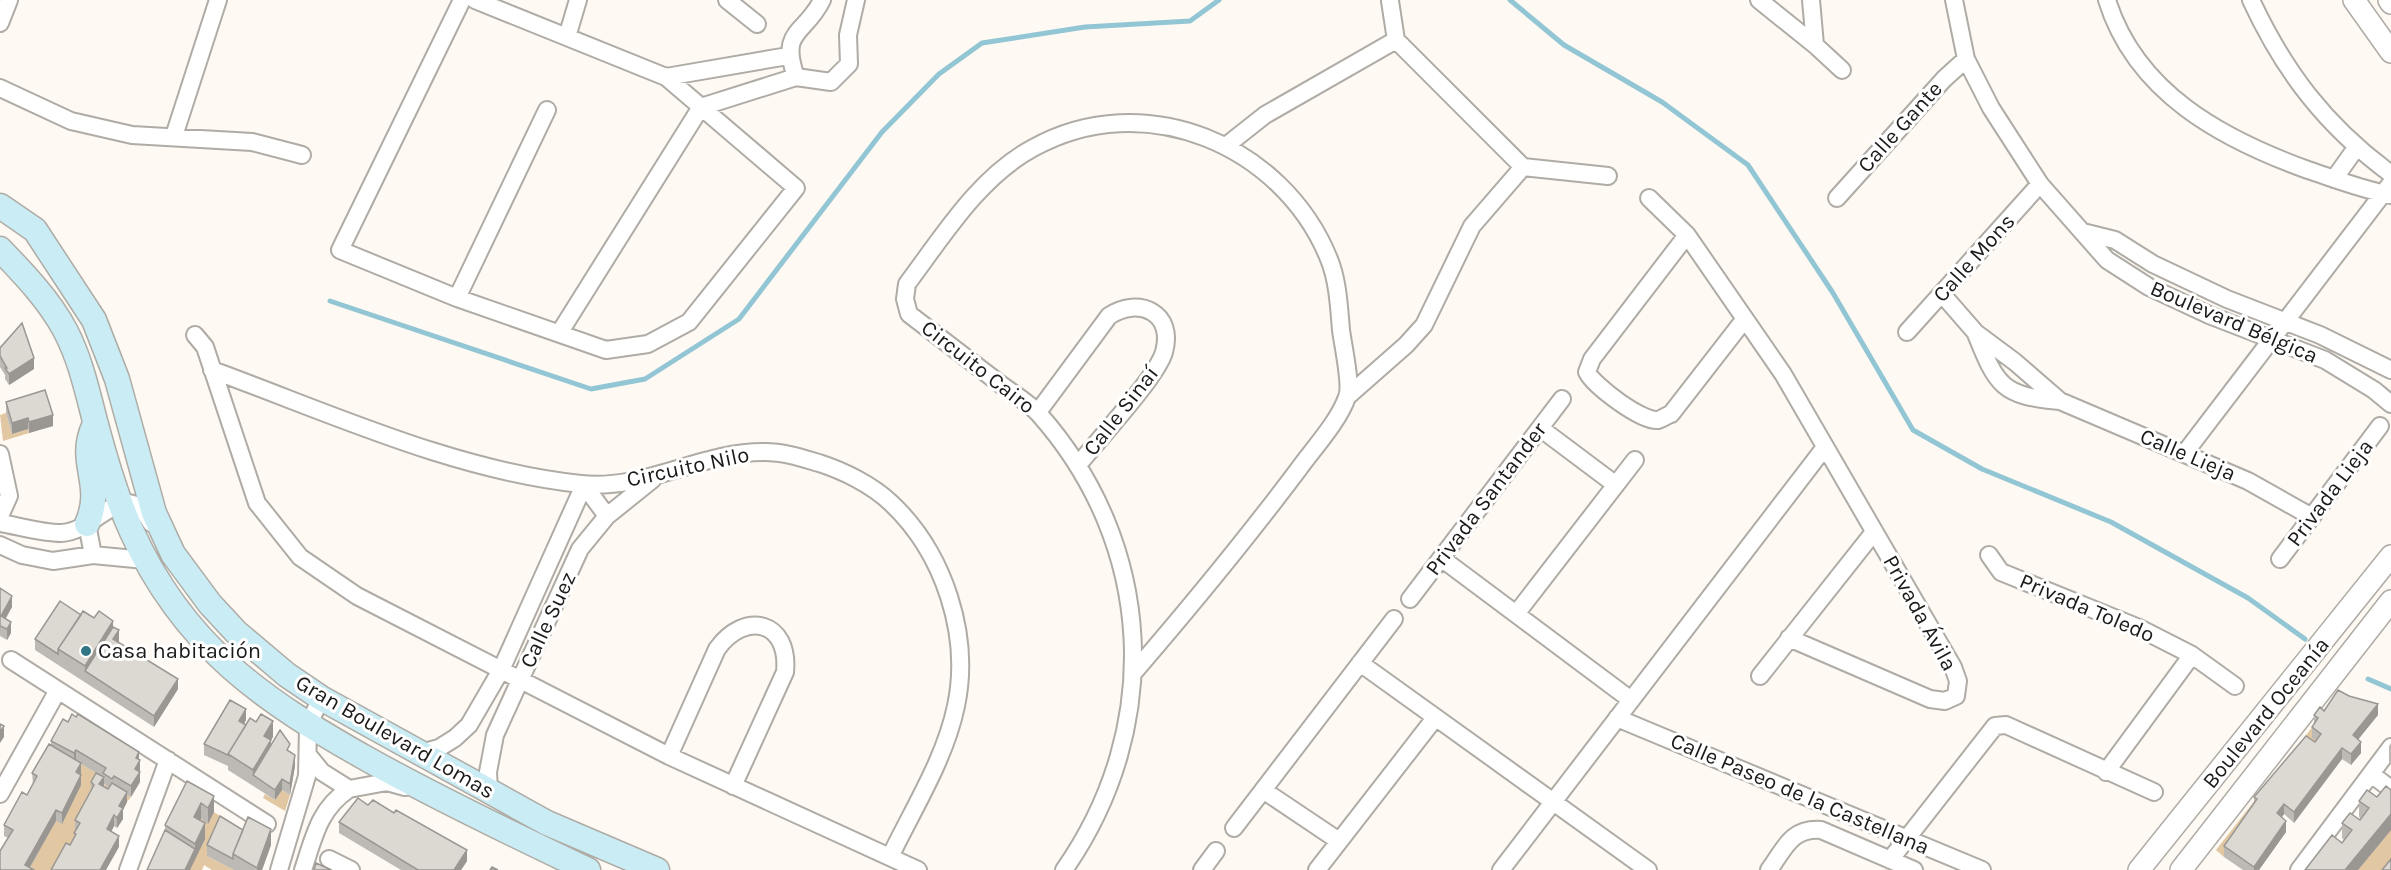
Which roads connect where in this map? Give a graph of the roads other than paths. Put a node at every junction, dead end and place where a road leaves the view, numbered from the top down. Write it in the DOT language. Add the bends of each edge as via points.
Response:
graph roads {
  1 [pos="9,0"];
  2 [pos="218,0"];
  3 [pos="462,0"];
  4 [pos="475,0"];
  5 [pos="578,0"];
  6 [pos="727,0"];
  7 [pos="822,0"];
  8 [pos="856,0"];
  9 [pos="1759,0"];
  10 [pos="1811,0"];
  11 [pos="1954,0"];
  12 [pos="2107,0"];
  13 [pos="2251,0"];
  14 [pos="2355,0"];
  15 [pos="1390,1"];
  16 [pos="0,23"];
  17 [pos="757,24"];
  18 [pos="567,37"];
  19 [pos="1396,40"];
  20 [pos="1815,45"];
  21 [pos="2391,52"];
  22 [pos="788,56"];
  23 [pos="1966,59"];
  24 [pos="1842,70"];
  25 [pos="666,77"];
  26 [pos="796,77"];
  27 [pos="0,88"];
  28 [pos="701,107"];
  29 [pos="547,110"];
  30 [pos="174,136"];
  31 [pos="1227,145"];
  32 [pos="2356,148"];
  33 [pos="302,154"];
  34 [pos="1523,167"];
  35 [pos="2391,174"];
  36 [pos="1608,176"];
  37 [pos="2334,179"];
  38 [pos="2040,184"];
  39 [pos="2388,191"];
  40 [pos="1648,198"];
  41 [pos="1837,198"];
  42 [pos="0,206"];
  43 [pos="2083,232"];
  44 [pos="1687,235"];
  45 [pos="0,249"];
  46 [pos="2186,279"];
  47 [pos="1942,294"];
  48 [pos="457,298"];
  49 [pos="2177,300"];
  50 [pos="1744,320"];
  51 [pos="2285,321"];
  52 [pos="560,332"];
  53 [pos="1907,332"];
  54 [pos="1976,333"];
  55 [pos="195,335"];
  56 [pos="2271,338"];
  57 [pos="2390,369"];
  58 [pos="212,370"];
  59 [pos="2374,390"];
  60 [pos="1348,396"];
  61 [pos="1562,399"];
  62 [pos="2060,400"];
  63 [pos="2391,404"];
  64 [pos="1038,412"];
  65 [pos="95,424"];
  66 [pos="2380,426"];
  67 [pos="1540,428"];
  68 [pos="1825,447"];
  69 [pos="0,454"];
  70 [pos="2184,454"];
  71 [pos="1635,460"];
  72 [pos="1078,465"];
  73 [pos="657,476"];
  74 [pos="584,484"];
  75 [pos="1616,485"];
  76 [pos="120,503"];
  77 [pos="0,516"];
  78 [pos="607,516"];
  79 [pos="2312,517"];
  80 [pos="0,523"];
  81 [pos="87,525"];
  82 [pos="1874,532"];
  83 [pos="0,545"];
  84 [pos="168,545"];
  85 [pos="93,555"];
  86 [pos="1989,555"];
  87 [pos="2391,556"];
  88 [pos="1441,558"];
  89 [pos="2280,559"];
  90 [pos="145,560"];
  91 [pos="1410,599"];
  92 [pos="2391,601"];
  93 [pos="1516,614"];
  94 [pos="1394,619"];
  95 [pos="1789,638"];
  96 [pos="2192,655"];
  97 [pos="11,660"];
  98 [pos="1360,663"];
  99 [pos="501,670"];
  100 [pos="1135,671"];
  101 [pos="1760,676"];
  102 [pos="520,680"];
  103 [pos="2235,686"];
  104 [pos="58,690"];
  105 [pos="321,698"];
  106 [pos="1632,700"];
  107 [pos="1435,718"];
  108 [pos="1617,718"];
  109 [pos="308,726"];
  110 [pos="2391,747"];
  111 [pos="421,753"];
  112 [pos="309,756"];
  113 [pos="669,756"];
  114 [pos="168,760"];
  115 [pos="2106,772"];
  116 [pos="2371,774"];
  117 [pos="734,786"];
  118 [pos="349,789"];
  119 [pos="2391,789"];
  120 [pos="1263,790"];
  121 [pos="424,791"];
  122 [pos="489,791"];
  123 [pos="2154,792"];
  124 [pos="0,794"];
  125 [pos="1552,803"];
  126 [pos="267,824"];
  127 [pos="294,827"];
  128 [pos="1234,828"];
  129 [pos="315,834"];
  130 [pos="1907,838"];
  131 [pos="1339,841"];
  132 [pos="1216,851"];
  133 [pos="890,857"];
  134 [pos="329,859"];
  135 [pos="1890,860"];
  136 [pos="128,870"];
  137 [pos="279,870"];
  138 [pos="303,870"];
  139 [pos="351,870"];
  140 [pos="588,870"];
  141 [pos="657,870"];
  142 [pos="918,870"];
  143 [pos="1064,870"];
  144 [pos="1202,870"];
  145 [pos="1317,870"];
  146 [pos="1501,870"];
  147 [pos="1648,870"];
  148 [pos="1769,870"];
  149 [pos="1914,870"];
  150 [pos="1982,870"];
  151 [pos="2139,870"];
  152 [pos="2181,870"];
  153 [pos="2299,870"];
  1 -- 16 [label="street"];
  2 -- 30 [label="street"];
  3 -- 48 [label="street" via="340,250"];
  4 -- 18 [label="street"];
  5 -- 18 [label="street"];
  6 -- 17 [label="street"];
  7 -- 22 [label="street" via="793,36"];
  8 -- 26 [label="street" via="848,34 849,64 831,82"];
  9 -- 20 [label="street"];
  10 -- 20 [label="street"];
  11 -- 23 [label="street, Boulevard Bélgica"];
  12 -- 37 [label="street" via="2127,46 2176,103 2241,143"];
  13 -- 32 [label="street" via="2293,76 2318,110"];
  14 -- 21 [label="street"];
  15 -- 19 [label="street"];
  18 -- 25 [label="street"];
  19 -- 31 [label="street" via="1265,115"];
  19 -- 34 [label="street"];
  20 -- 24 [label="street"];
  22 -- 25 [label="street"];
  22 -- 26 [label="street"];
  23 -- 38 [label="street, Boulevard Bélgica" via="1991,108"];
  23 -- 41 [label="street, Calle Gante"];
  25 -- 28 [label="street"];
  26 -- 28 [label="street"];
  27 -- 30 [label="street" via="71,121 132,135"];
  28 -- 52 [label="street"];
  28 -- 52 [label="street" via="796,188 689,322 648,344 606,350"];
  29 -- 48 [label="street"];
  30 -- 33 [label="street" via="252,142"];
  31 -- 60 [label="street, Circuito Cairo" via="1266,170 1317,231 1330,261 1337,292"];
  31 -- 64 [label="street, Circuito Cairo" via="1188,131 1140,123 1069,132 1032,148 999,172 967,206 907,284 909,314"];
  32 -- 35 [label="street"];
  32 -- 37 [label="street"];
  34 -- 36 [label="street"];
  34 -- 60 [label="street" via="1473,226 1424,325"];
  37 -- 39 [label="street"];
  38 -- 43 [label="street, Boulevard Bélgica"];
  38 -- 47 [label="street, Calle Mons"];
  39 -- 51 [label="street"];
  40 -- 44 [label="street, Privada Ávila"];
  42 -- 84 [label="main road, Gran Boulevard Lomas" via="35,230 94,320 117,379 154,513"];
  43 -- 46 [label="street, Boulevard Bélgica" via="2115,240"];
  43 -- 49 [label="street, Boulevard Bélgica" via="2107,260"];
  44 -- 50 [label="street, Privada Ávila"];
  44 -- 50 [label="street" via="1592,359 1587,372 1593,382 1644,417 1657,420 1671,414"];
  45 -- 65 [label="main road, Gran Boulevard Lomas" via="66,331 82,371"];
  46 -- 49 [label="street"];
  46 -- 51 [label="street, Boulevard Bélgica"];
  47 -- 53 [label="street, Calle Mons"];
  47 -- 54 [label="street, Calle Lieja"];
  48 -- 52 [label="street"];
  49 -- 56 [label="street, Boulevard Bélgica"];
  50 -- 68 [label="street, Privada Ávila" via="1783,374"];
  51 -- 56 [label="street"];
  51 -- 57 [label="street, Boulevard Bélgica"];
  54 -- 62 [label="street, Calle Lieja"];
  54 -- 62 [label="street, Calle Lieja" via="2006,389 2026,397"];
  55 -- 58 [label="street" via="205,346"];
  56 -- 59 [label="street, Boulevard Bélgica" via="2325,360"];
  56 -- 70 [label="street"];
  57 -- 59 [label="street"];
  58 -- 74 [label="street, Circuito Nilo" via="462,460 521,475"];
  58 -- 99 [label="street" via="257,503 300,557 357,596"];
  59 -- 63 [label="street, Boulevard Bélgica"];
  60 -- 100 [label="street" via="1275,500"];
  61 -- 67 [label="street, Privada Santander"];
  62 -- 70 [label="street, Calle Lieja"];
  64 -- 72 [label="street, Circuito Cairo"];
  64 -- 72 [label="street, Calle Sinaí" via="1109,316 1135,306 1147,308 1164,325 1167,337 1158,366"];
  65 -- 76 [label="main road, Gran Boulevard Lomas"];
  65 -- 81 [label="main road" via="88,440 95,492"];
  66 -- 79 [label="street, Privada Lieja"];
  67 -- 75 [label="street"];
  67 -- 88 [label="street, Privada Santander"];
  68 -- 82 [label="street, Privada Ávila"];
  68 -- 106 [label="street"];
  69 -- 77 [label="street" via="9,496"];
  70 -- 79 [label="street, Calle Lieja" via="2268,491"];
  71 -- 75 [label="street"];
  72 -- 100 [label="street, Circuito Cairo" via="1111,529 1121,561"];
  73 -- 74 [label="street, Circuito Nilo" via="612,484"];
  73 -- 78 [label="street, Calle Suez"];
  73 -- 133 [label="street, Circuito Nilo" via="703,462 766,452 829,466 891,502 936,563 957,631 960,669 956,705 945,744"];
  74 -- 78 [label="street"];
  74 -- 99 [label="street, Calle Suez"];
  75 -- 93 [label="street"];
  76 -- 81 [label="street"];
  76 -- 84 [label="street" via="141,506"];
  76 -- 90 [label="main road, Gran Boulevard Lomas"];
  78 -- 102 [label="street, Calle Suez" via="580,549"];
  79 -- 89 [label="street, Privada Lieja"];
  80 -- 81 [label="street" via="61,533"];
  81 -- 85 [label="street"];
  82 -- 95 [label="street, Privada Ávila"];
  82 -- 95 [label="street, Privada Ávila" via="1953,667 1958,681 1956,696 1945,701 1930,699"];
  83 -- 85 [label="street" via="22,555 53,561"];
  84 -- 105 [label="main road, Gran Boulevard Lomas" via="210,604 236,632"];
  85 -- 90 [label="street"];
  86 -- 96 [label="street, Privada Toledo" via="2001,572 2139,628"];
  87 -- 151 [label="street, Boulevard Oceanía"];
  88 -- 91 [label="street, Privada Santander"];
  88 -- 93 [label="street"];
  90 -- 109 [label="main road, Gran Boulevard Lomas" via="200,637 246,681"];
  92 -- 152 [label="street, Boulevard Oceanía"];
  93 -- 106 [label="street"];
  94 -- 98 [label="street"];
  95 -- 101 [label="street, Privada Ávila"];
  96 -- 103 [label="street, Privada Toledo"];
  96 -- 115 [label="street"];
  97 -- 104 [label="street"];
  98 -- 107 [label="street"];
  98 -- 120 [label="street"];
  99 -- 102 [label="street"];
  99 -- 111 [label="street, Calle Suez" via="469,725 447,743"];
  100 -- 143 [label="street, Circuito Cairo" via="1121,748 1107,795 1086,838"];
  102 -- 113 [label="street"];
  102 -- 122 [label="street, Calle Suez" via="492,744"];
  104 -- 114 [label="street"];
  104 -- 124 [label="street"];
  105 -- 109 [label="street"];
  105 -- 111 [label="main road, Gran Boulevard Lomas"];
  106 -- 108 [label="street"];
  107 -- 125 [label="street"];
  107 -- 131 [label="street"];
  108 -- 125 [label="street"];
  108 -- 130 [label="street, Calle Paseo de la Castellana"];
  109 -- 112 [label="street"];
  109 -- 121 [label="main road, Gran Boulevard Lomas"];
  110 -- 116 [label="street"];
  111 -- 122 [label="main road, Gran Boulevard Lomas"];
  112 -- 118 [label="street" via="321,772"];
  112 -- 127 [label="street"];
  113 -- 117 [label="street"];
  113 -- 117 [label="street" via="717,649 739,628 765,627 783,643 785,672"];
  114 -- 126 [label="street"];
  114 -- 136 [label="street"];
  115 -- 123 [label="street"];
  115 -- 130 [label="street" via="2006,725 1995,726"];
  116 -- 119 [label="street"];
  116 -- 153 [label="street"];
  117 -- 133 [label="street"];
  118 -- 121 [label="street" via="387,782"];
  118 -- 129 [label="street" via="325,809"];
  120 -- 128 [label="street"];
  120 -- 131 [label="street"];
  121 -- 140 [label="main road, Gran Boulevard Lomas"];
  122 -- 141 [label="main road, Gran Boulevard Lomas" via="547,823"];
  125 -- 146 [label="street"];
  125 -- 147 [label="street"];
  127 -- 129 [label="street"];
  127 -- 137 [label="street"];
  129 -- 138 [label="street"];
  130 -- 135 [label="street"];
  130 -- 150 [label="street, Calle Paseo de la Castellana"];
  131 -- 145 [label="street"];
  132 -- 144 [label="street"];
  133 -- 142 [label="street"];
  134 -- 139 [label="street"];
  135 -- 148 [label="street, Calle Paseo de la Castellana" via="1821,830 1806,829 1793,837"];
  135 -- 149 [label="street, Calle Paseo de la Castellana"];
}
